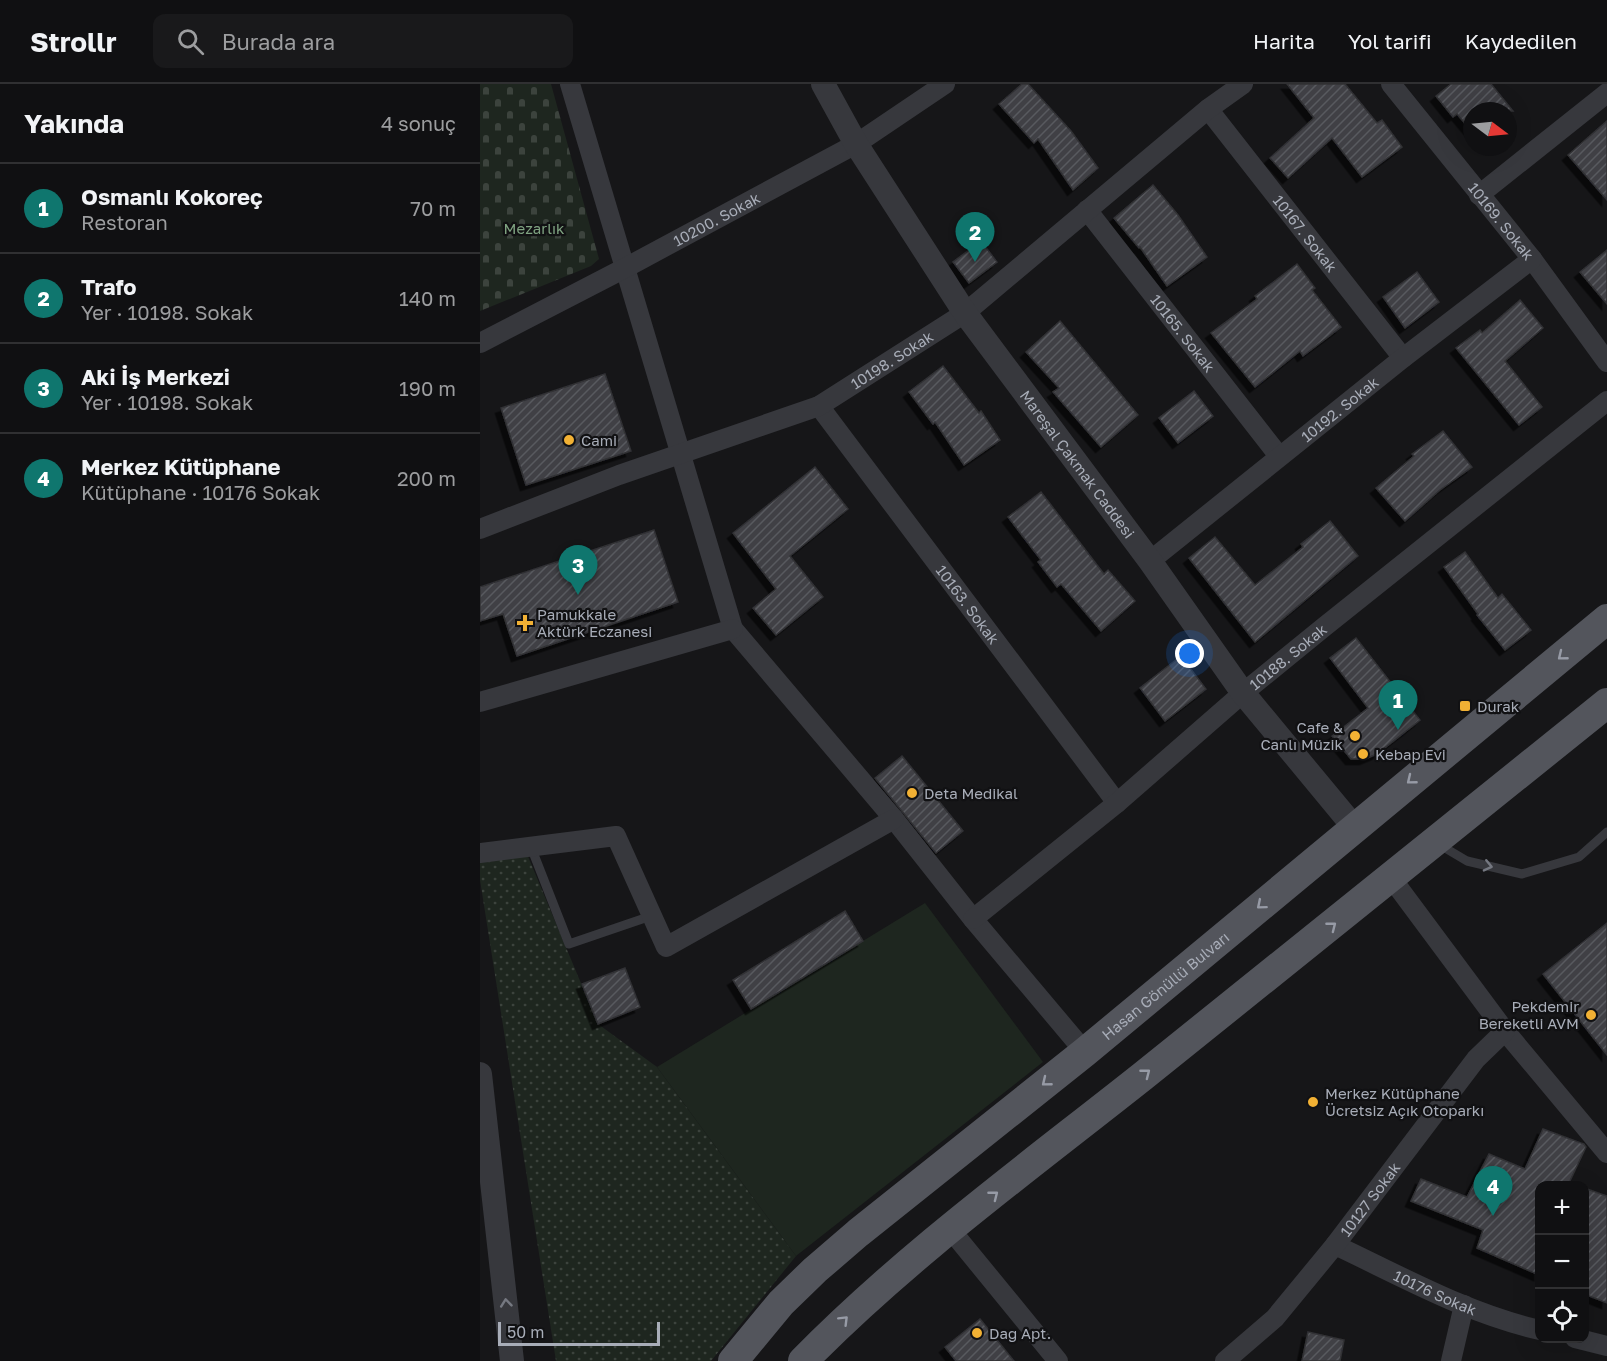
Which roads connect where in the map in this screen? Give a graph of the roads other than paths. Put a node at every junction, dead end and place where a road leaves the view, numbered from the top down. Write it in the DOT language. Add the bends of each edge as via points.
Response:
graph roads {
  1 [pos="570,84"];
  2 [pos="823,84"];
  3 [pos="945,84"];
  4 [pos="1242,84"];
  5 [pos="1391,84"];
  6 [pos="1607,93"];
  7 [pos="1208,109"];
  8 [pos="856,144"];
  9 [pos="1479,195"];
  10 [pos="1087,210"];
  11 [pos="1532,259"];
  12 [pos="626,268"];
  13 [pos="965,313"];
  14 [pos="480,343"];
  15 [pos="1403,358"];
  16 [pos="1607,362"];
  17 [pos="1607,401"];
  18 [pos="819,406"];
  19 [pos="681,454"];
  20 [pos="1279,456"];
  21 [pos="480,529"];
  22 [pos="1150,561"];
  23 [pos="1607,619"];
  24 [pos="734,629"];
  25 [pos="1243,693"];
  26 [pos="480,702"];
  27 [pos="1607,703"];
  28 [pos="1117,803"];
  29 [pos="894,819"];
  30 [pos="1354,827"];
  31 [pos="1607,832"];
  32 [pos="1435,842"];
  33 [pos="531,847"];
  34 [pos="480,853"];
  35 [pos="1392,879"];
  36 [pos="651,916"];
  37 [pos="973,919"];
  38 [pos="1505,1031"];
  39 [pos="1085,1052"];
  40 [pos="480,1074"];
  41 [pos="1607,1153"];
  42 [pos="950,1229"];
  43 [pos="1335,1245"];
  44 [pos="1464,1305"];
  45 [pos="1535,1329"];
  46 [pos="1589,1342"];
  47 [pos="1607,1346"];
  48 [pos="1607,1353"];
  49 [pos="512,1361"];
  50 [pos="733,1361"];
  51 [pos="803,1361"];
  52 [pos="1058,1361"];
  53 [pos="1226,1361"];
  54 [pos="1451,1361"];
  55 [pos="1605,1361"];
  1 -- 12 [label="street"];
  2 -- 8 [label="street, Mareşal Çakmak Caddesi"];
  3 -- 8 [label="street, 10200. Sokak"];
  4 -- 7 [label="street, 10198. Sokak"];
  5 -- 9 [label="street, 10169. Sokak"];
  6 -- 9 [label="street"];
  7 -- 10 [label="street, 10198. Sokak"];
  7 -- 15 [label="street, 10167. Sokak"];
  8 -- 12 [label="street, 10200. Sokak"];
  8 -- 13 [label="street, Mareşal Çakmak Caddesi"];
  9 -- 11 [label="street, 10169. Sokak"];
  10 -- 13 [label="street, 10198. Sokak"];
  10 -- 20 [label="street, 10165. Sokak"];
  11 -- 15 [label="street, 10192. Sokak"];
  11 -- 16 [label="street, 10169. Sokak"];
  12 -- 14 [label="street, 10200. Sokak"];
  12 -- 19 [label="street"];
  13 -- 18 [label="street, 10198. Sokak"];
  13 -- 22 [label="street, Mareşal Çakmak Caddesi"];
  15 -- 20 [label="street, 10192. Sokak"];
  17 -- 25 [label="street, 10188. Sokak"];
  18 -- 19 [label="street, 10198. Sokak"];
  18 -- 28 [label="street, 10163. Sokak"];
  19 -- 21 [label="street, 10198. Sokak"];
  19 -- 24 [label="street"];
  20 -- 22 [label="street, 10192. Sokak"];
  22 -- 25 [label="street, Mareşal Çakmak Caddesi"];
  23 -- 30 [label="main road, Hasan Gönüllü Bulvarı, one-way"];
  24 -- 26 [label="street"];
  24 -- 29 [label="street"];
  25 -- 28 [label="street, 10188. Sokak"];
  25 -- 30 [label="street, Mareşal Çakmak Caddesi"];
  27 -- 32 [label="main road"];
  28 -- 37 [label="street, 10188. Sokak"];
  29 -- 36 [label="street" via="666,947"];
  29 -- 37 [label="street"];
  30 -- 39 [label="main road, Hasan Gönüllü Bulvarı, one-way"];
  32 -- 31 [label="lane, one-way" via="1467,861 1522,874 1579,857"];
  32 -- 35 [label="main road"];
  33 -- 34 [label="street"];
  33 -- 36 [label="street" via="616,836"];
  33 -- 36 [label="lane" via="569,944"];
  35 -- 38 [label="street"];
  42 -- 35 [label="main road, one-way"];
  37 -- 39 [label="street"];
  38 -- 41 [label="street"];
  38 -- 43 [label="street, 10127 Sokak" via="1476,1059"];
  39 -- 50 [label="main road, Hasan Gönüllü Bulvarı, one-way" via="815,1270"];
  49 -- 40 [label="street, one-way"];
  51 -- 42 [label="main road, one-way" via="863,1301"];
  42 -- 52 [label="street"];
  43 -- 44 [label="street, 10176 Sokak"];
  43 -- 53 [label="street, 10127 Sokak" via="1275,1318"];
  44 -- 45 [label="street, 10176 Sokak"];
  44 -- 54 [label="street"];
  46 -- 47 [label="street"];
  48 -- 55 [label="street"];
}
